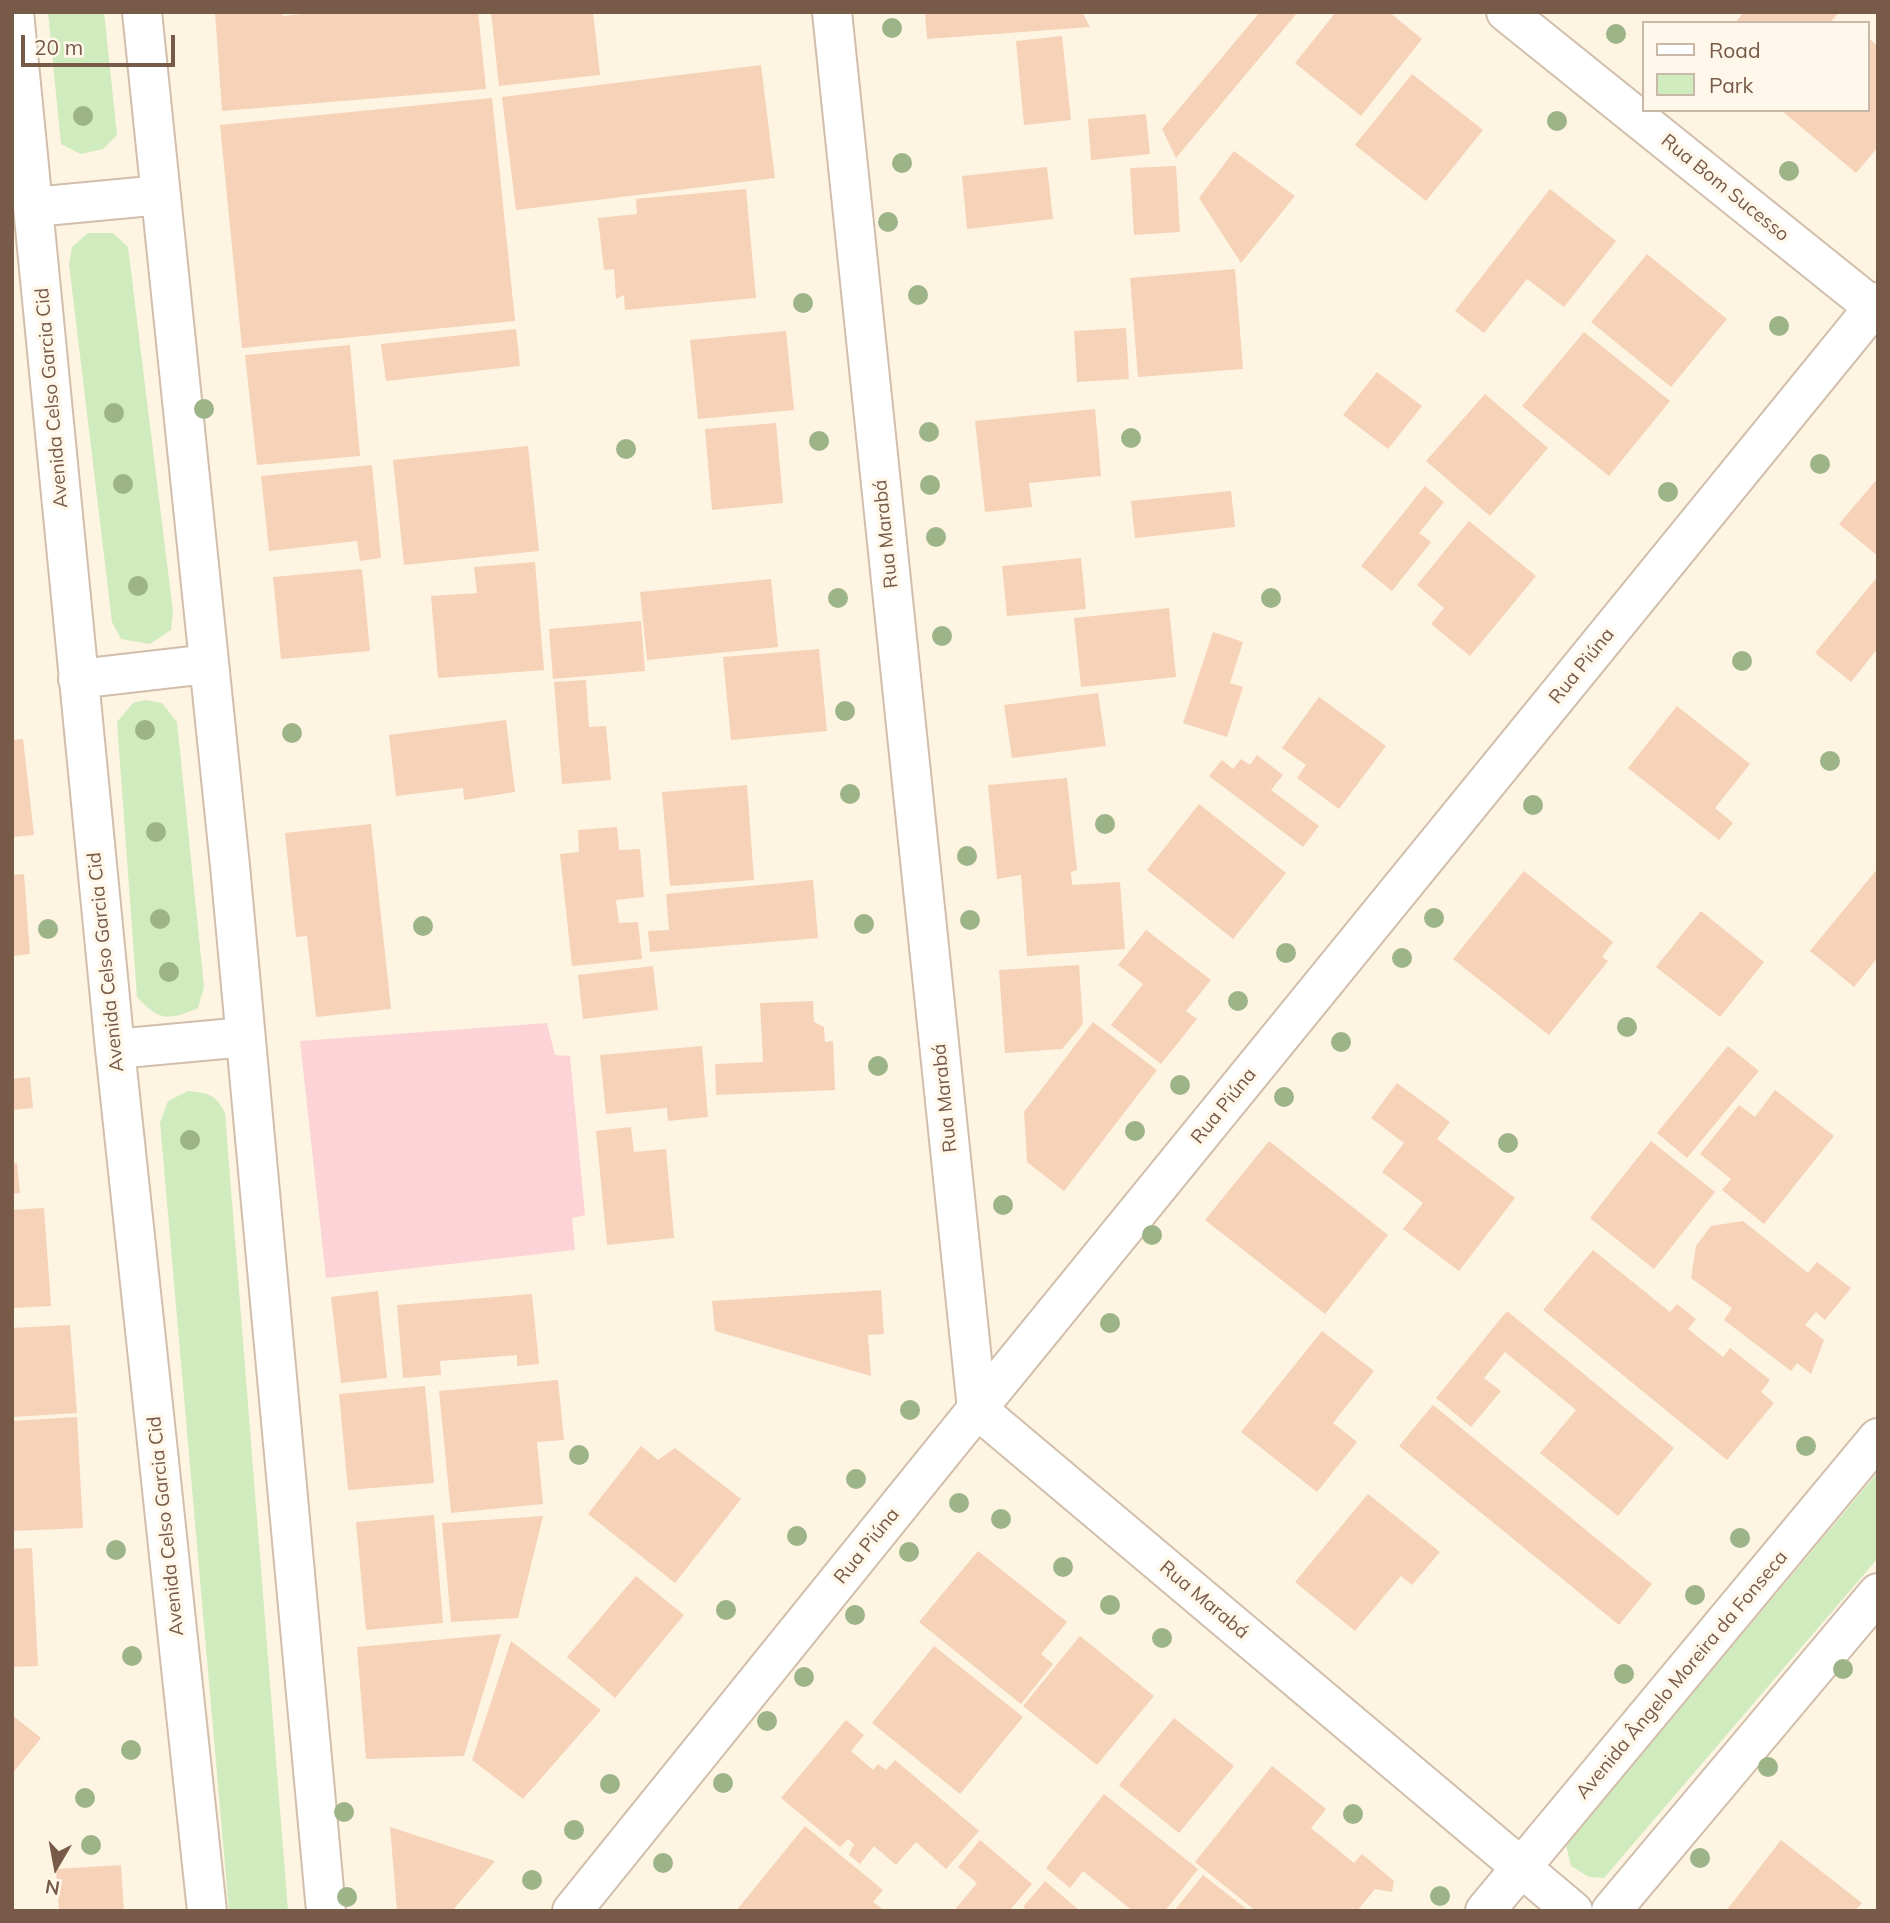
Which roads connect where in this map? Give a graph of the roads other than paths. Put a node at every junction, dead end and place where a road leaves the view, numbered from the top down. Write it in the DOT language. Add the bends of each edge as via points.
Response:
graph roads {
  1 [pos="14,12"];
  2 [pos="142,12"];
  3 [pos="832,12"];
  4 [pos="1506,12"];
  5 [pos="161,195"];
  6 [pos="34,207"];
  7 [pos="1876,307"];
  8 [pos="208,664"];
  9 [pos="78,679"];
  10 [pos="245,1037"];
  11 [pos="115,1049"];
  12 [pos="977,1409"];
  13 [pos="1878,1438"];
  14 [pos="1878,1593"];
  15 [pos="1522,1867"];
  16 [pos="207,1911"];
  17 [pos="326,1911"];
  18 [pos="572,1911"];
  19 [pos="1485,1911"];
  20 [pos="1573,1911"];
  21 [pos="1611,1911"];
  1 -- 6 [label="street, Avenida Celso Garcia Cid"];
  2 -- 5 [label="street"];
  3 -- 12 [label="street, Rua Marabá"];
  4 -- 7 [label="street, Rua Bom Sucesso"];
  5 -- 6 [label="street"];
  5 -- 8 [label="street"];
  6 -- 9 [label="street, Avenida Celso Garcia Cid"];
  7 -- 12 [label="street, Rua Piúna"];
  8 -- 9 [label="street"];
  8 -- 10 [label="street"];
  9 -- 11 [label="street, Avenida Celso Garcia Cid"];
  10 -- 11 [label="street"];
  10 -- 17 [label="street"];
  11 -- 16 [label="street, Avenida Celso Garcia Cid"];
  12 -- 15 [label="street, Rua Marabá"];
  12 -- 18 [label="street, Rua Piúna"];
  13 -- 15 [label="street, Avenida Ângelo Moreira da Fonseca"];
  14 -- 21 [label="street"];
  15 -- 19 [label="street, Avenida Ângelo Moreira da Fonseca"];
  15 -- 20 [label="street, Rua Marabá"];
}
